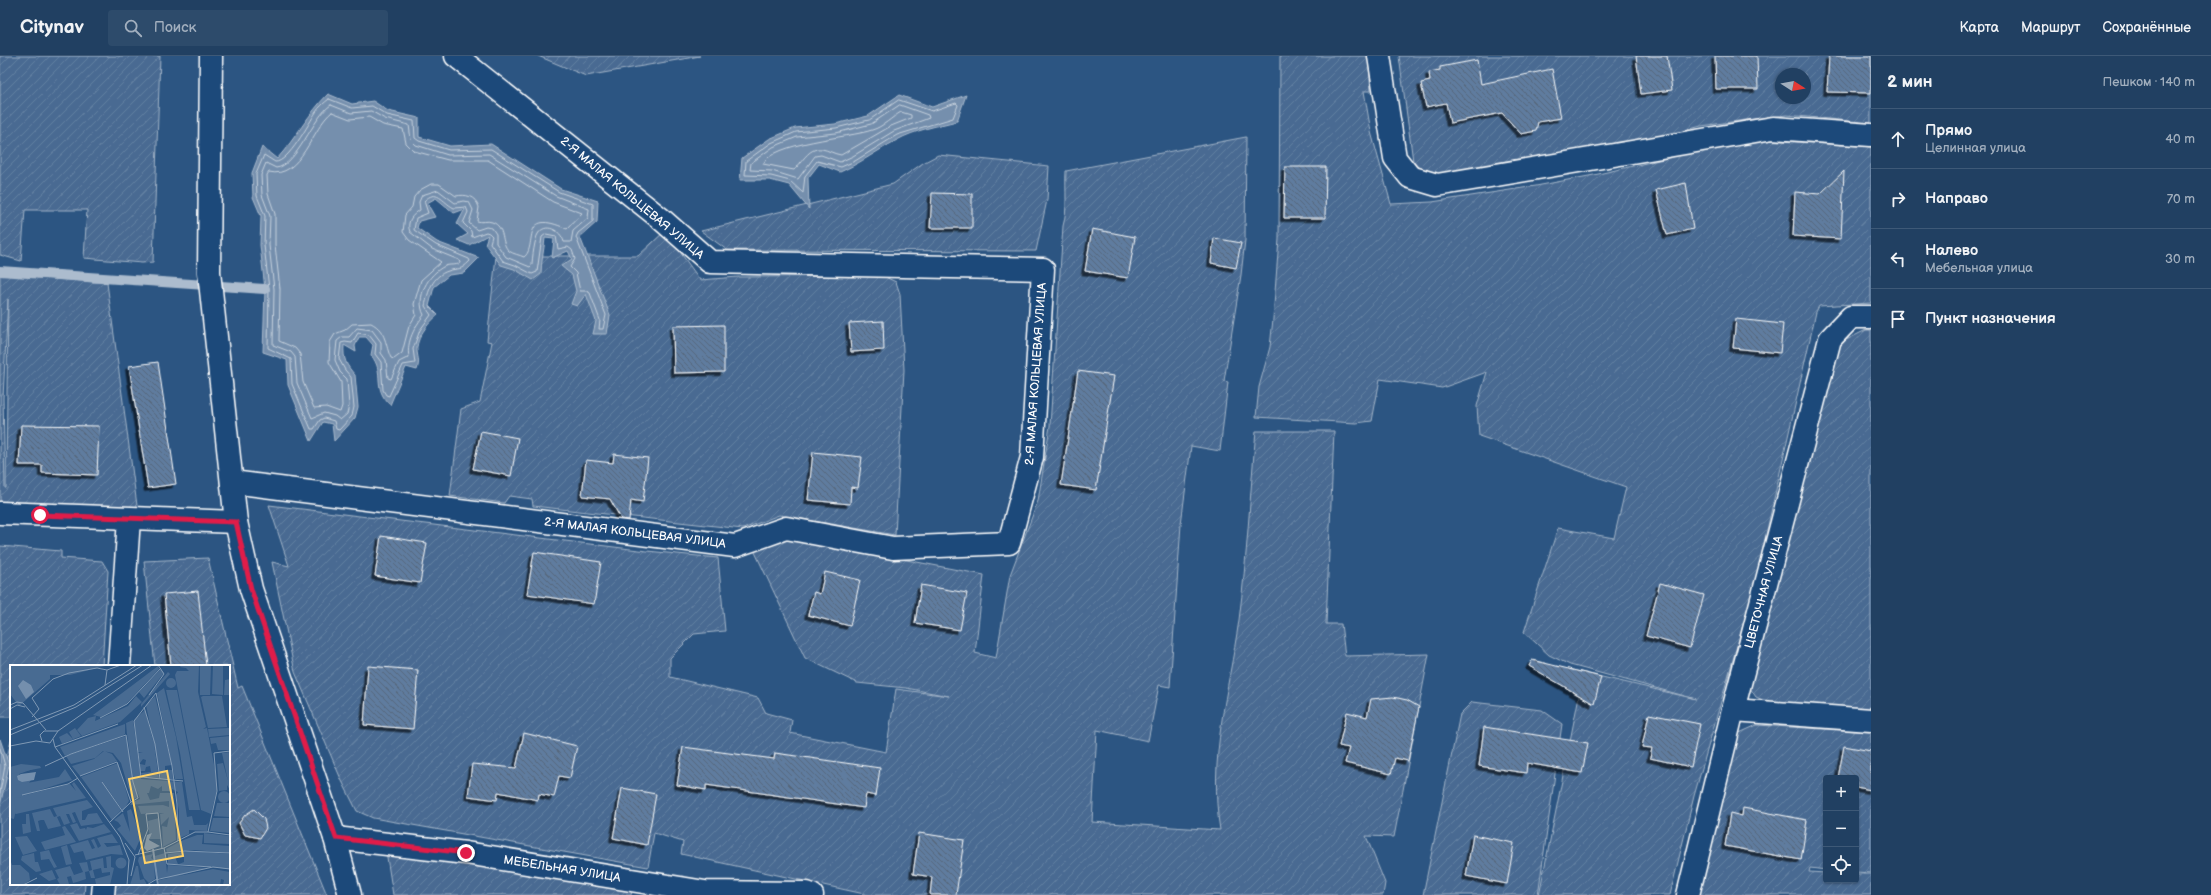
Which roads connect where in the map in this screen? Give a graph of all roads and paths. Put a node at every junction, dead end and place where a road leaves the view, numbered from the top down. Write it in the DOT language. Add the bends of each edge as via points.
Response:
graph roads {
  1 [pos="211,56"];
  2 [pos="456,56"];
  3 [pos="1379,56"];
  4 [pos="1871,135"];
  5 [pos="1871,317"];
  6 [pos="232,482"];
  7 [pos="0,513"];
  8 [pos="129,519"];
  9 [pos="236,522"];
  10 [pos="119,665"];
  11 [pos="1733,710"];
  12 [pos="1871,720"];
  13 [pos="336,838"];
  14 [pos="104,885"];
  15 [pos="103,895"];
  16 [pos="350,895"];
  17 [pos="812,895"];
  18 [pos="1688,895"];
  1 -- 6 [label="street" via="209,272"];
  2 -- 6 [label="street, 2-Я МАЛАЯ КОЛЬЦЕВАЯ УЛИЦА" via="660,218 710,262 1044,269 1032,457 1009,543 893,548 786,528 734,546"];
  3 -- 4 [label="street" via="1395,158 1410,178 1437,185 1773,128"];
  5 -- 11 [label="street, ЦВЕТОЧНАЯ УЛИЦА" via="1851,317 1830,339"];
  6 -- 9 [label="street"];
  7 -- 8 [label="street"];
  8 -- 9 [label="street"];
  8 -- 10 [label="street"];
  9 -- 13 [label="street" via="251,589"];
  11 -- 12 [label="street"];
  11 -- 18 [label="street, ЦВЕТОЧНАЯ УЛИЦА"];
  13 -- 16 [label="street"];
  13 -- 17 [label="street, МЕБЕЛЬНАЯ УЛИЦА" via="466,853 705,892"];
  14 -- 15 [label="street"];
}
